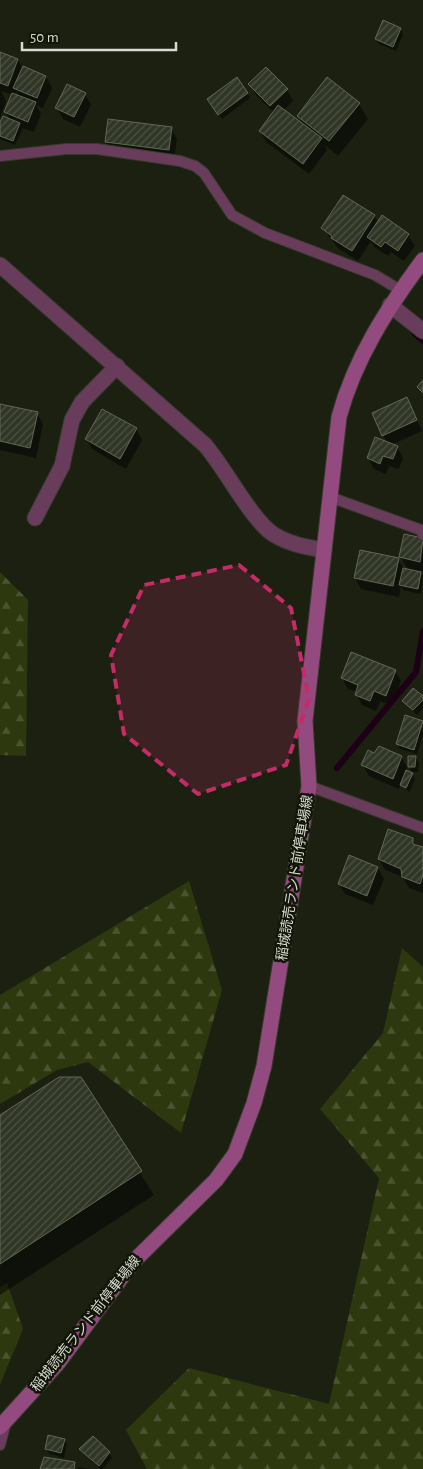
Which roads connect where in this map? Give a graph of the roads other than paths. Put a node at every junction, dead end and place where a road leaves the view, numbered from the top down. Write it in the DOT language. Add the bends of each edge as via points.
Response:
graph roads {
  1 [pos="0,156"];
  2 [pos="423,260"];
  3 [pos="0,265"];
  4 [pos="400,290"];
  5 [pos="390,306"];
  6 [pos="423,332"];
  7 [pos="117,366"];
  8 [pos="330,497"];
  9 [pos="35,518"];
  10 [pos="423,535"];
  11 [pos="324,550"];
  12 [pos="309,786"];
  13 [pos="423,828"];
  14 [pos="3,1425"];
  15 [pos="0,1445"];
  1 -- 4 [label="lane" via="97,149 195,166 204,173 232,215 264,233 376,275"];
  2 -- 4 [label="main road, 稲城読売ランド前停車場線"];
  3 -- 7 [label="street"];
  4 -- 5 [label="main road, 稲城読売ランド前停車場線"];
  5 -- 6 [label="street"];
  5 -- 8 [label="main road, 稲城読売ランド前停車場線" via="363,352 345,396 335,442"];
  7 -- 9 [label="street" via="82,402 72,420 62,466"];
  7 -- 11 [label="street" via="205,445 272,533 293,544"];
  8 -- 10 [label="lane" via="420,530"];
  8 -- 11 [label="main road, 稲城読売ランド前停車場線"];
  11 -- 12 [label="main road, 稲城読売ランド前停車場線" via="305,721"];
  12 -- 13 [label="lane"];
  12 -- 14 [label="main road, 稲城読売ランド前停車場線" via="264,1066 235,1154 210,1187 133,1262 58,1363"];
  14 -- 15 [label="lane"];
}
